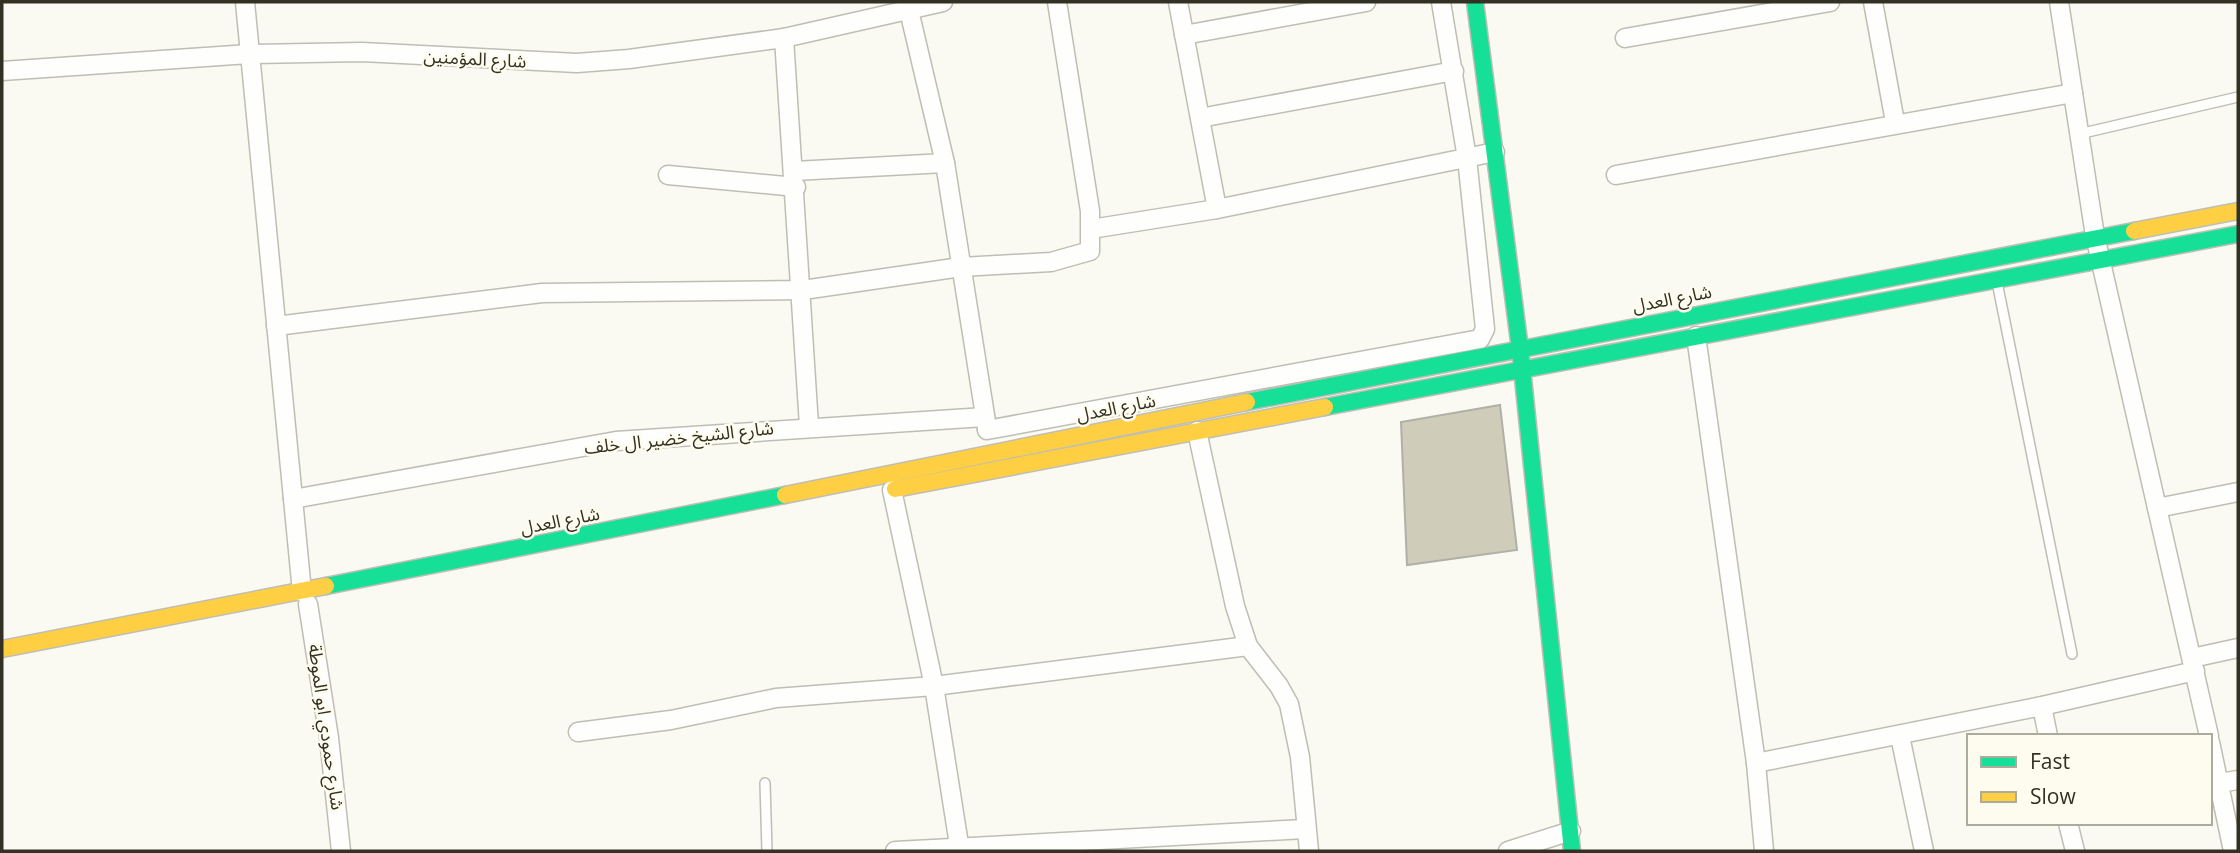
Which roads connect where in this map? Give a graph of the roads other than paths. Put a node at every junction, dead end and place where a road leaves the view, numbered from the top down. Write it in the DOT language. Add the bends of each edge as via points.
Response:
graph roads {
  1 [pos="245,2"];
  2 [pos="943,2"];
  3 [pos="1057,2"];
  4 [pos="1178,2"];
  5 [pos="1366,2"];
  6 [pos="1441,2"];
  7 [pos="1475,2"];
  8 [pos="1830,2"];
  9 [pos="1873,2"];
  10 [pos="2059,2"];
  11 [pos="908,6"];
  12 [pos="1184,35"];
  13 [pos="784,38"];
  14 [pos="1625,38"];
  15 [pos="249,54"];
  16 [pos="2,71"];
  17 [pos="1454,71"];
  18 [pos="2073,93"];
  19 [pos="2238,97"];
  20 [pos="1200,118"];
  21 [pos="1895,122"];
  22 [pos="2079,134"];
  23 [pos="1495,152"];
  24 [pos="1467,158"];
  25 [pos="945,163"];
  26 [pos="1616,174"];
  27 [pos="668,175"];
  28 [pos="795,179"];
  29 [pos="1217,209"];
  30 [pos="2238,211"];
  31 [pos="1091,229"];
  32 [pos="2238,234"];
  33 [pos="2095,236"];
  34 [pos="2101,261"];
  35 [pos="961,267"];
  36 [pos="1997,280"];
  37 [pos="803,290"];
  38 [pos="276,326"];
  39 [pos="1696,337"];
  40 [pos="1520,349"];
  41 [pos="1520,369"];
  42 [pos="986,424"];
  43 [pos="809,426"];
  44 [pos="1197,431"];
  45 [pos="990,452"];
  46 [pos="892,490"];
  47 [pos="2238,492"];
  48 [pos="293,499"];
  49 [pos="2157,508"];
  50 [pos="305,598"];
  51 [pos="1248,646"];
  52 [pos="2238,648"];
  53 [pos="2,649"];
  54 [pos="2072,654"];
  55 [pos="2,665"];
  56 [pos="2193,665"];
  57 [pos="934,686"];
  58 [pos="2042,706"];
  59 [pos="578,732"];
  60 [pos="2049,734"];
  61 [pos="2209,734"];
  62 [pos="1900,736"];
  63 [pos="2212,751"];
  64 [pos="1756,763"];
  65 [pos="2238,780"];
  66 [pos="765,783"];
  67 [pos="2219,783"];
  68 [pos="2068,825"];
  69 [pos="1305,829"];
  70 [pos="1570,831"];
  71 [pos="960,849"];
  72 [pos="341,851"];
  73 [pos="767,851"];
  74 [pos="894,851"];
  75 [pos="1309,851"];
  76 [pos="1508,851"];
  77 [pos="1572,851"];
  78 [pos="1764,851"];
  79 [pos="1924,851"];
  80 [pos="2075,851"];
  81 [pos="2233,851"];
  1 -- 15 [label="street, شارع حمودي ابو الموطة"];
  2 -- 11 [label="street, شارع المؤمنين"];
  3 -- 31 [label="street"];
  4 -- 12 [label="street"];
  5 -- 12 [label="street"];
  6 -- 17 [label="street"];
  7 -- 23 [label="street"];
  8 -- 14 [label="street"];
  9 -- 21 [label="street"];
  10 -- 18 [label="street"];
  11 -- 13 [label="street, شارع المؤمنين"];
  11 -- 25 [label="street"];
  12 -- 20 [label="street"];
  13 -- 15 [label="street, شارع المؤمنين" via="577,63 362,51"];
  13 -- 28 [label="street"];
  15 -- 16 [label="street, شارع المؤمنين"];
  15 -- 38 [label="street, شارع حمودي ابو الموطة"];
  17 -- 20 [label="street"];
  17 -- 24 [label="street"];
  18 -- 21 [label="street"];
  18 -- 22 [label="street"];
  19 -- 22 [label="lane"];
  20 -- 29 [label="street"];
  21 -- 26 [label="street"];
  22 -- 33 [label="street"];
  23 -- 24 [label="street"];
  23 -- 40 [label="street"];
  24 -- 29 [label="street"];
  24 -- 42 [label="street, شارع الشيخ خضير ال خلف" via="1485,329 1480,339"];
  25 -- 28 [label="street"];
  25 -- 35 [label="street"];
  27 -- 28 [label="street"];
  28 -- 37 [label="street"];
  29 -- 31 [label="street"];
  30 -- 33 [label="street, شارع العدل"];
  31 -- 35 [label="street" via="1090,251 1051,262"];
  32 -- 34 [label="street, شارع العدل"];
  33 -- 34 [label="street"];
  33 -- 40 [label="street, شارع العدل"];
  34 -- 36 [label="street, شارع العدل"];
  34 -- 49 [label="street"];
  35 -- 37 [label="street"];
  35 -- 42 [label="street"];
  36 -- 39 [label="street, شارع العدل"];
  36 -- 54 [label="lane"];
  37 -- 38 [label="street" via="542,293"];
  37 -- 43 [label="street"];
  38 -- 48 [label="street, شارع حمودي ابو الموطة"];
  39 -- 41 [label="street, شارع العدل"];
  39 -- 64 [label="street"];
  40 -- 41 [label="street"];
  40 -- 45 [label="street, شارع العدل"];
  41 -- 44 [label="street, شارع العدل"];
  41 -- 70 [label="street"];
  42 -- 43 [label="street, شارع الشيخ خضير ال خلف"];
  42 -- 45 [label="street"];
  43 -- 48 [label="street, شارع الشيخ خضير ال خلف" via="616,441"];
  44 -- 46 [label="street, شارع العدل"];
  44 -- 51 [label="street"];
  45 -- 50 [label="street, شارع العدل"];
  46 -- 50 [label="street, شارع العدل"];
  46 -- 57 [label="street"];
  47 -- 49 [label="street"];
  48 -- 50 [label="street, شارع حمودي ابو الموطة"];
  49 -- 56 [label="street"];
  50 -- 53 [label="street, شارع العدل"];
  50 -- 55 [label="street, شارع العدل"];
  50 -- 72 [label="street, شارع حمودي ابو الموطة" via="330,738"];
  51 -- 57 [label="street"];
  51 -- 69 [label="street" via="1289,704 1300,757"];
  52 -- 56 [label="street"];
  56 -- 58 [label="street"];
  56 -- 61 [label="street"];
  57 -- 59 [label="street" via="776,698 671,720"];
  57 -- 71 [label="street"];
  58 -- 60 [label="street"];
  58 -- 62 [label="street"];
  62 -- 64 [label="street"];
  62 -- 79 [label="street"];
  63 -- 67 [label="street"];
  64 -- 78 [label="street"];
  65 -- 67 [label="street"];
  66 -- 73 [label="lane"];
  67 -- 81 [label="street"];
  68 -- 80 [label="street"];
  69 -- 71 [label="street"];
  69 -- 75 [label="street"];
  70 -- 76 [label="street"];
  70 -- 77 [label="street"];
  71 -- 74 [label="street"];
}
